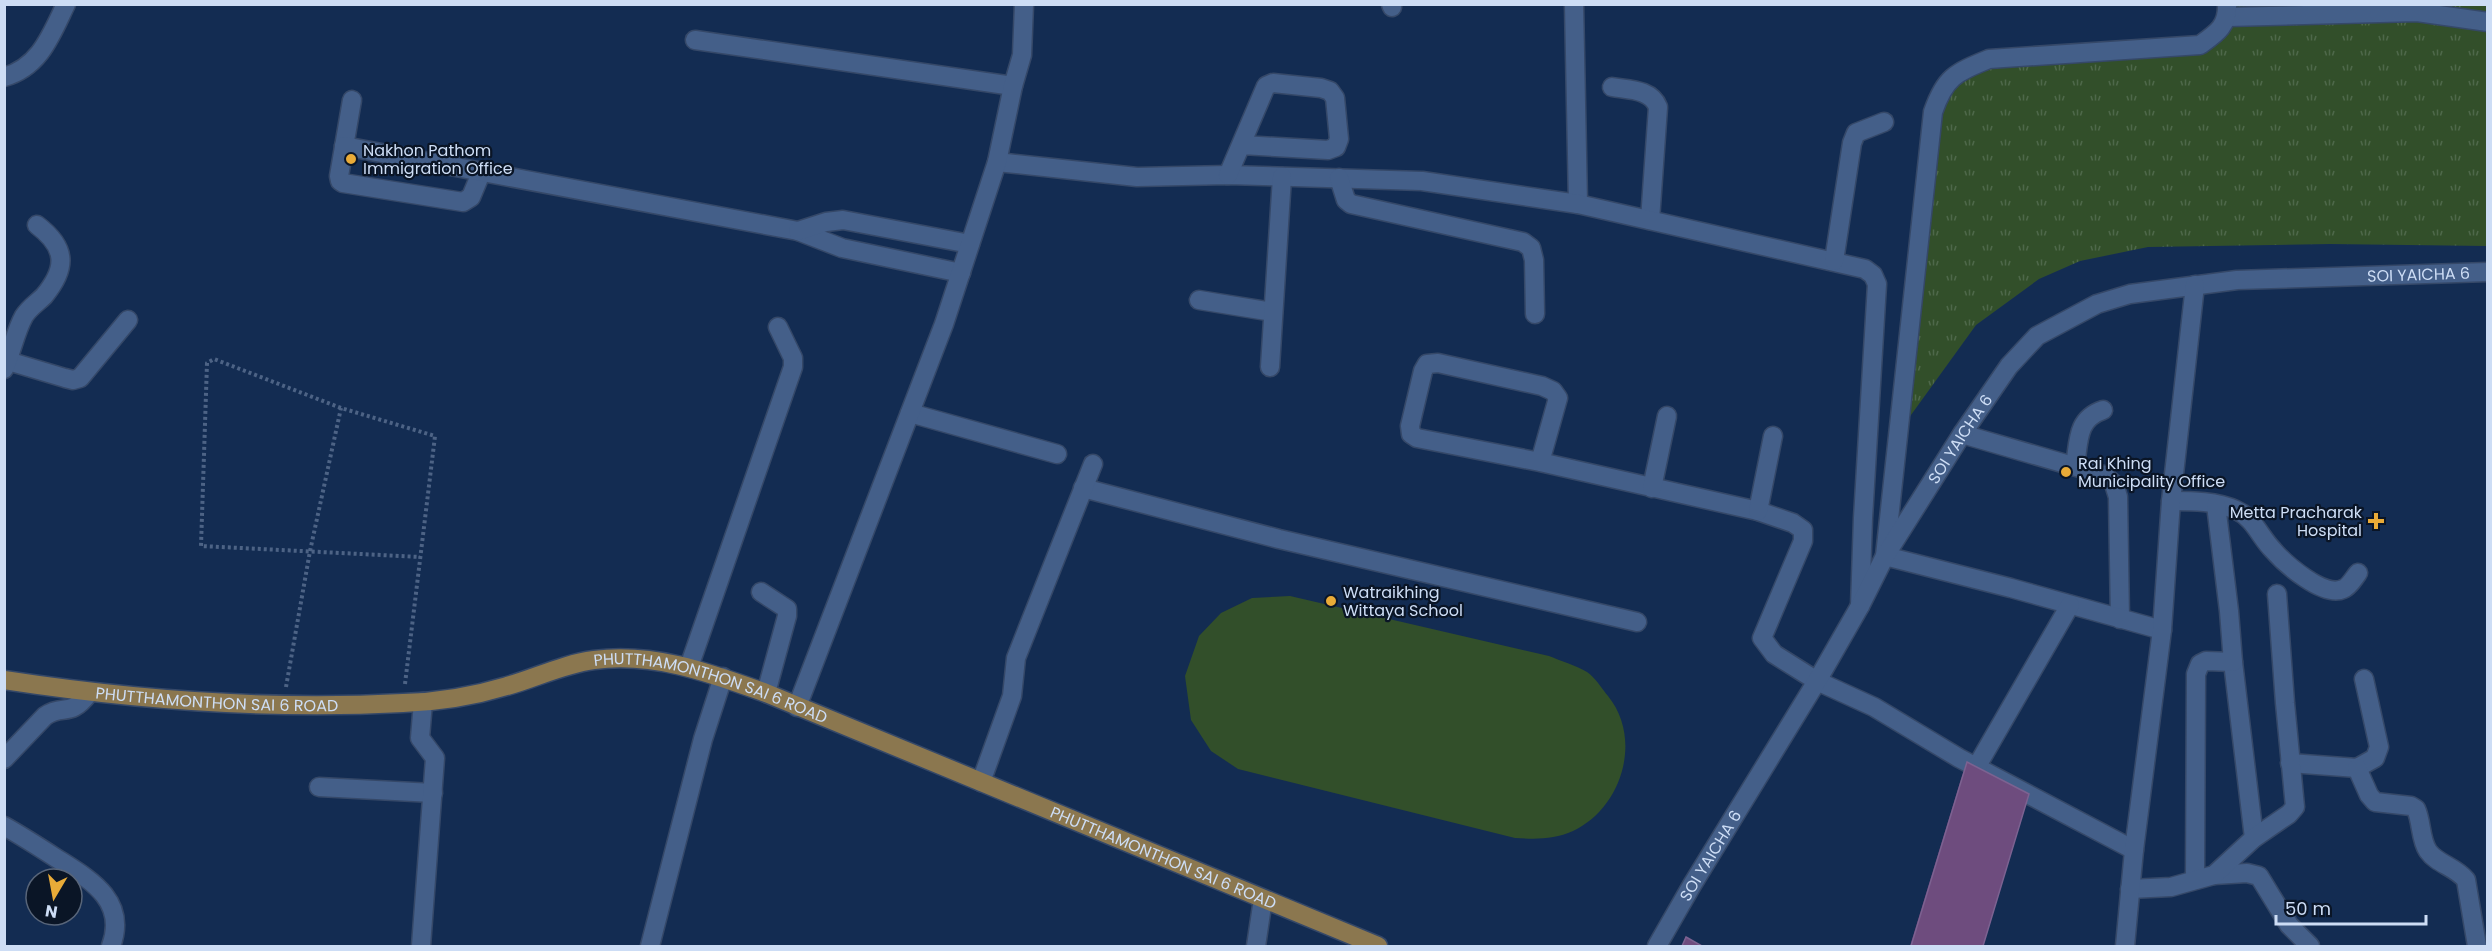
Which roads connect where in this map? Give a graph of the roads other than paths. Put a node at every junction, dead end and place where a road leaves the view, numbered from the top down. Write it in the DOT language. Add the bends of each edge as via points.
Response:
graph roads {
  1 [pos="66,4"];
  2 [pos="1024,4"];
  3 [pos="1574,4"];
  4 [pos="2227,10"];
  5 [pos="2487,22"];
  6 [pos="695,40"];
  7 [pos="4,76"];
  8 [pos="1013,86"];
  9 [pos="1612,87"];
  10 [pos="352,100"];
  11 [pos="1884,122"];
  12 [pos="1242,145"];
  13 [pos="344,146"];
  14 [pos="997,162"];
  15 [pos="480,173"];
  16 [pos="1228,175"];
  17 [pos="1282,177"];
  18 [pos="1340,178"];
  19 [pos="1578,204"];
  20 [pos="1650,220"];
  21 [pos="37,225"];
  22 [pos="798,231"];
  23 [pos="970,244"];
  24 [pos="1834,261"];
  25 [pos="2487,272"];
  26 [pos="961,273"];
  27 [pos="2195,285"];
  28 [pos="1199,300"];
  29 [pos="1273,312"];
  30 [pos="1535,314"];
  31 [pos="128,320"];
  32 [pos="778,327"];
  33 [pos="6,365"];
  34 [pos="1270,367"];
  35 [pos="2103,410"];
  36 [pos="910,413"];
  37 [pos="1667,416"];
  38 [pos="1962,434"];
  39 [pos="1773,436"];
  40 [pos="1057,454"];
  41 [pos="1540,462"];
  42 [pos="1093,464"];
  43 [pos="2075,466"];
  44 [pos="1083,488"];
  45 [pos="1652,488"];
  46 [pos="2171,501"];
  47 [pos="2216,505"];
  48 [pos="1758,511"];
  49 [pos="1885,556"];
  50 [pos="2358,573"];
  51 [pos="761,592"];
  52 [pos="2277,594"];
  53 [pos="2070,605"];
  54 [pos="1860,606"];
  55 [pos="2120,619"];
  56 [pos="1637,622"];
  57 [pos="2162,630"];
  58 [pos="2233,662"];
  59 [pos="689,667"];
  60 [pos="723,677"];
  61 [pos="2364,679"];
  62 [pos="4,680"];
  63 [pos="1817,681"];
  64 [pos="84,692"];
  65 [pos="766,693"];
  66 [pos="423,702"];
  67 [pos="797,707"];
  68 [pos="4,759"];
  69 [pos="2290,763"];
  70 [pos="1977,766"];
  71 [pos="2357,768"];
  72 [pos="981,782"];
  73 [pos="319,787"];
  74 [pos="433,793"];
  75 [pos="4,826"];
  76 [pos="2254,838"];
  77 [pos="2134,850"];
  78 [pos="2214,875"];
  79 [pos="2195,879"];
  80 [pos="2130,888"];
  81 [pos="1263,899"];
  82 [pos="111,946"];
  83 [pos="421,946"];
  84 [pos="650,946"];
  85 [pos="1256,946"];
  86 [pos="1378,946"];
  87 [pos="1657,946"];
  88 [pos="2125,946"];
  89 [pos="2310,946"];
  90 [pos="2477,946"];
  1 -- 7 [label="street" via="45,48 30,65"];
  2 -- 8 [label="street" via="1022,55"];
  3 -- 19 [label="street"];
  4 -- 5 [label="street" via="2417,12"];
  4 -- 49 [label="street" via="2221,31 2200,45 1989,59 1961,71 1941,90 1933,112"];
  6 -- 8 [label="street"];
  8 -- 14 [label="street"];
  9 -- 20 [label="street" via="1649,94 1658,107"];
  10 -- 13 [label="street"];
  11 -- 24 [label="street" via="1862,129 1852,143"];
  12 -- 12 [label="street" via="1328,150 1336,147 1339,139 1335,98 1321,88 1273,83 1266,86"];
  12 -- 16 [label="street"];
  13 -- 15 [label="street"];
  13 -- 15 [label="street" via="339,176 343,183 463,202 471,197"];
  14 -- 16 [label="street" via="1137,177"];
  14 -- 23 [label="street"];
  15 -- 22 [label="street"];
  16 -- 17 [label="street"];
  17 -- 18 [label="street"];
  17 -- 29 [label="street"];
  18 -- 19 [label="street" via="1422,181"];
  18 -- 30 [label="street" via="1346,200 1351,204 1523,242 1531,249 1534,260"];
  19 -- 20 [label="street"];
  20 -- 24 [label="street"];
  21 -- 33 [label="street" via="52,236 61,264 52,285 20,324"];
  22 -- 23 [label="street" via="843,220"];
  22 -- 26 [label="street" via="842,248"];
  23 -- 26 [label="street"];
  24 -- 54 [label="street" via="1865,269 1877,284"];
  25 -- 27 [label="street, SOI YAICHA 6" via="2312,276"];
  26 -- 36 [label="street"];
  27 -- 38 [label="street, SOI YAICHA 6" via="2130,294 2097,304 2037,336 2009,366"];
  27 -- 46 [label="street"];
  28 -- 29 [label="street"];
  29 -- 34 [label="street"];
  31 -- 33 [label="street" via="80,378 73,380"];
  32 -- 59 [label="street" via="794,367"];
  35 -- 43 [label="street" via="2091,414 2083,424"];
  36 -- 40 [label="street"];
  36 -- 67 [label="street"];
  37 -- 45 [label="street"];
  38 -- 43 [label="street"];
  38 -- 49 [label="street, SOI YAICHA 6"];
  39 -- 48 [label="street"];
  41 -- 41 [label="street" via="1557,398 1553,390 1438,363 1427,364 1411,434"];
  41 -- 45 [label="street"];
  42 -- 44 [label="street"];
  43 -- 55 [label="street" via="2104,474 2114,484 2118,497"];
  44 -- 56 [label="street" via="1280,539"];
  44 -- 72 [label="street" via="1016,658 1012,696"];
  45 -- 48 [label="street"];
  46 -- 47 [label="street"];
  46 -- 57 [label="street"];
  47 -- 50 [label="street" via="2236,510 2252,521 2273,550 2326,590 2345,588"];
  47 -- 58 [label="street"];
  48 -- 63 [label="street" via="1803,530 1803,541 1762,638 1774,654"];
  49 -- 53 [label="street"];
  49 -- 54 [label="street, SOI YAICHA 6"];
  51 -- 65 [label="street" via="787,609"];
  52 -- 69 [label="street"];
  53 -- 55 [label="street"];
  53 -- 70 [label="street"];
  54 -- 63 [label="street, SOI YAICHA 6"];
  55 -- 57 [label="street"];
  57 -- 77 [label="street"];
  58 -- 76 [label="street"];
  58 -- 79 [label="street" via="2206,661 2196,674"];
  59 -- 60 [label="main road, PHUTTHAMONTHON SAI 6 ROAD"];
  59 -- 66 [label="main road, PHUTTHAMONTHON SAI 6 ROAD" via="655,660 593,660 506,687"];
  60 -- 65 [label="main road, PHUTTHAMONTHON SAI 6 ROAD"];
  60 -- 84 [label="street" via="703,739"];
  61 -- 71 [label="street" via="2379,747 2375,758"];
  62 -- 64 [label="main road, PHUTTHAMONTHON SAI 6 ROAD"];
  63 -- 70 [label="street" via="1874,707"];
  63 -- 87 [label="street, SOI YAICHA 6"];
  64 -- 66 [label="main road, PHUTTHAMONTHON SAI 6 ROAD" via="282,704"];
  64 -- 68 [label="street" via="78,706 50,713"];
  65 -- 67 [label="main road, PHUTTHAMONTHON SAI 6 ROAD"];
  66 -- 74 [label="street" via="420,738 435,758"];
  67 -- 72 [label="main road, PHUTTHAMONTHON SAI 6 ROAD"];
  69 -- 71 [label="street"];
  69 -- 76 [label="street" via="2295,807"];
  70 -- 77 [label="street"];
  71 -- 90 [label="street" via="2375,802 2416,809 2427,849 2466,880"];
  72 -- 81 [label="main road, PHUTTHAMONTHON SAI 6 ROAD"];
  73 -- 74 [label="street"];
  74 -- 83 [label="street"];
  75 -- 82 [label="street" via="90,879 109,900 116,917"];
  76 -- 78 [label="street"];
  77 -- 80 [label="street"];
  78 -- 79 [label="street"];
  78 -- 89 [label="street" via="2259,876 2289,925"];
  79 -- 80 [label="street" via="2170,887"];
  80 -- 88 [label="street"];
  81 -- 85 [label="street"];
  81 -- 86 [label="main road, PHUTTHAMONTHON SAI 6 ROAD"];
}
